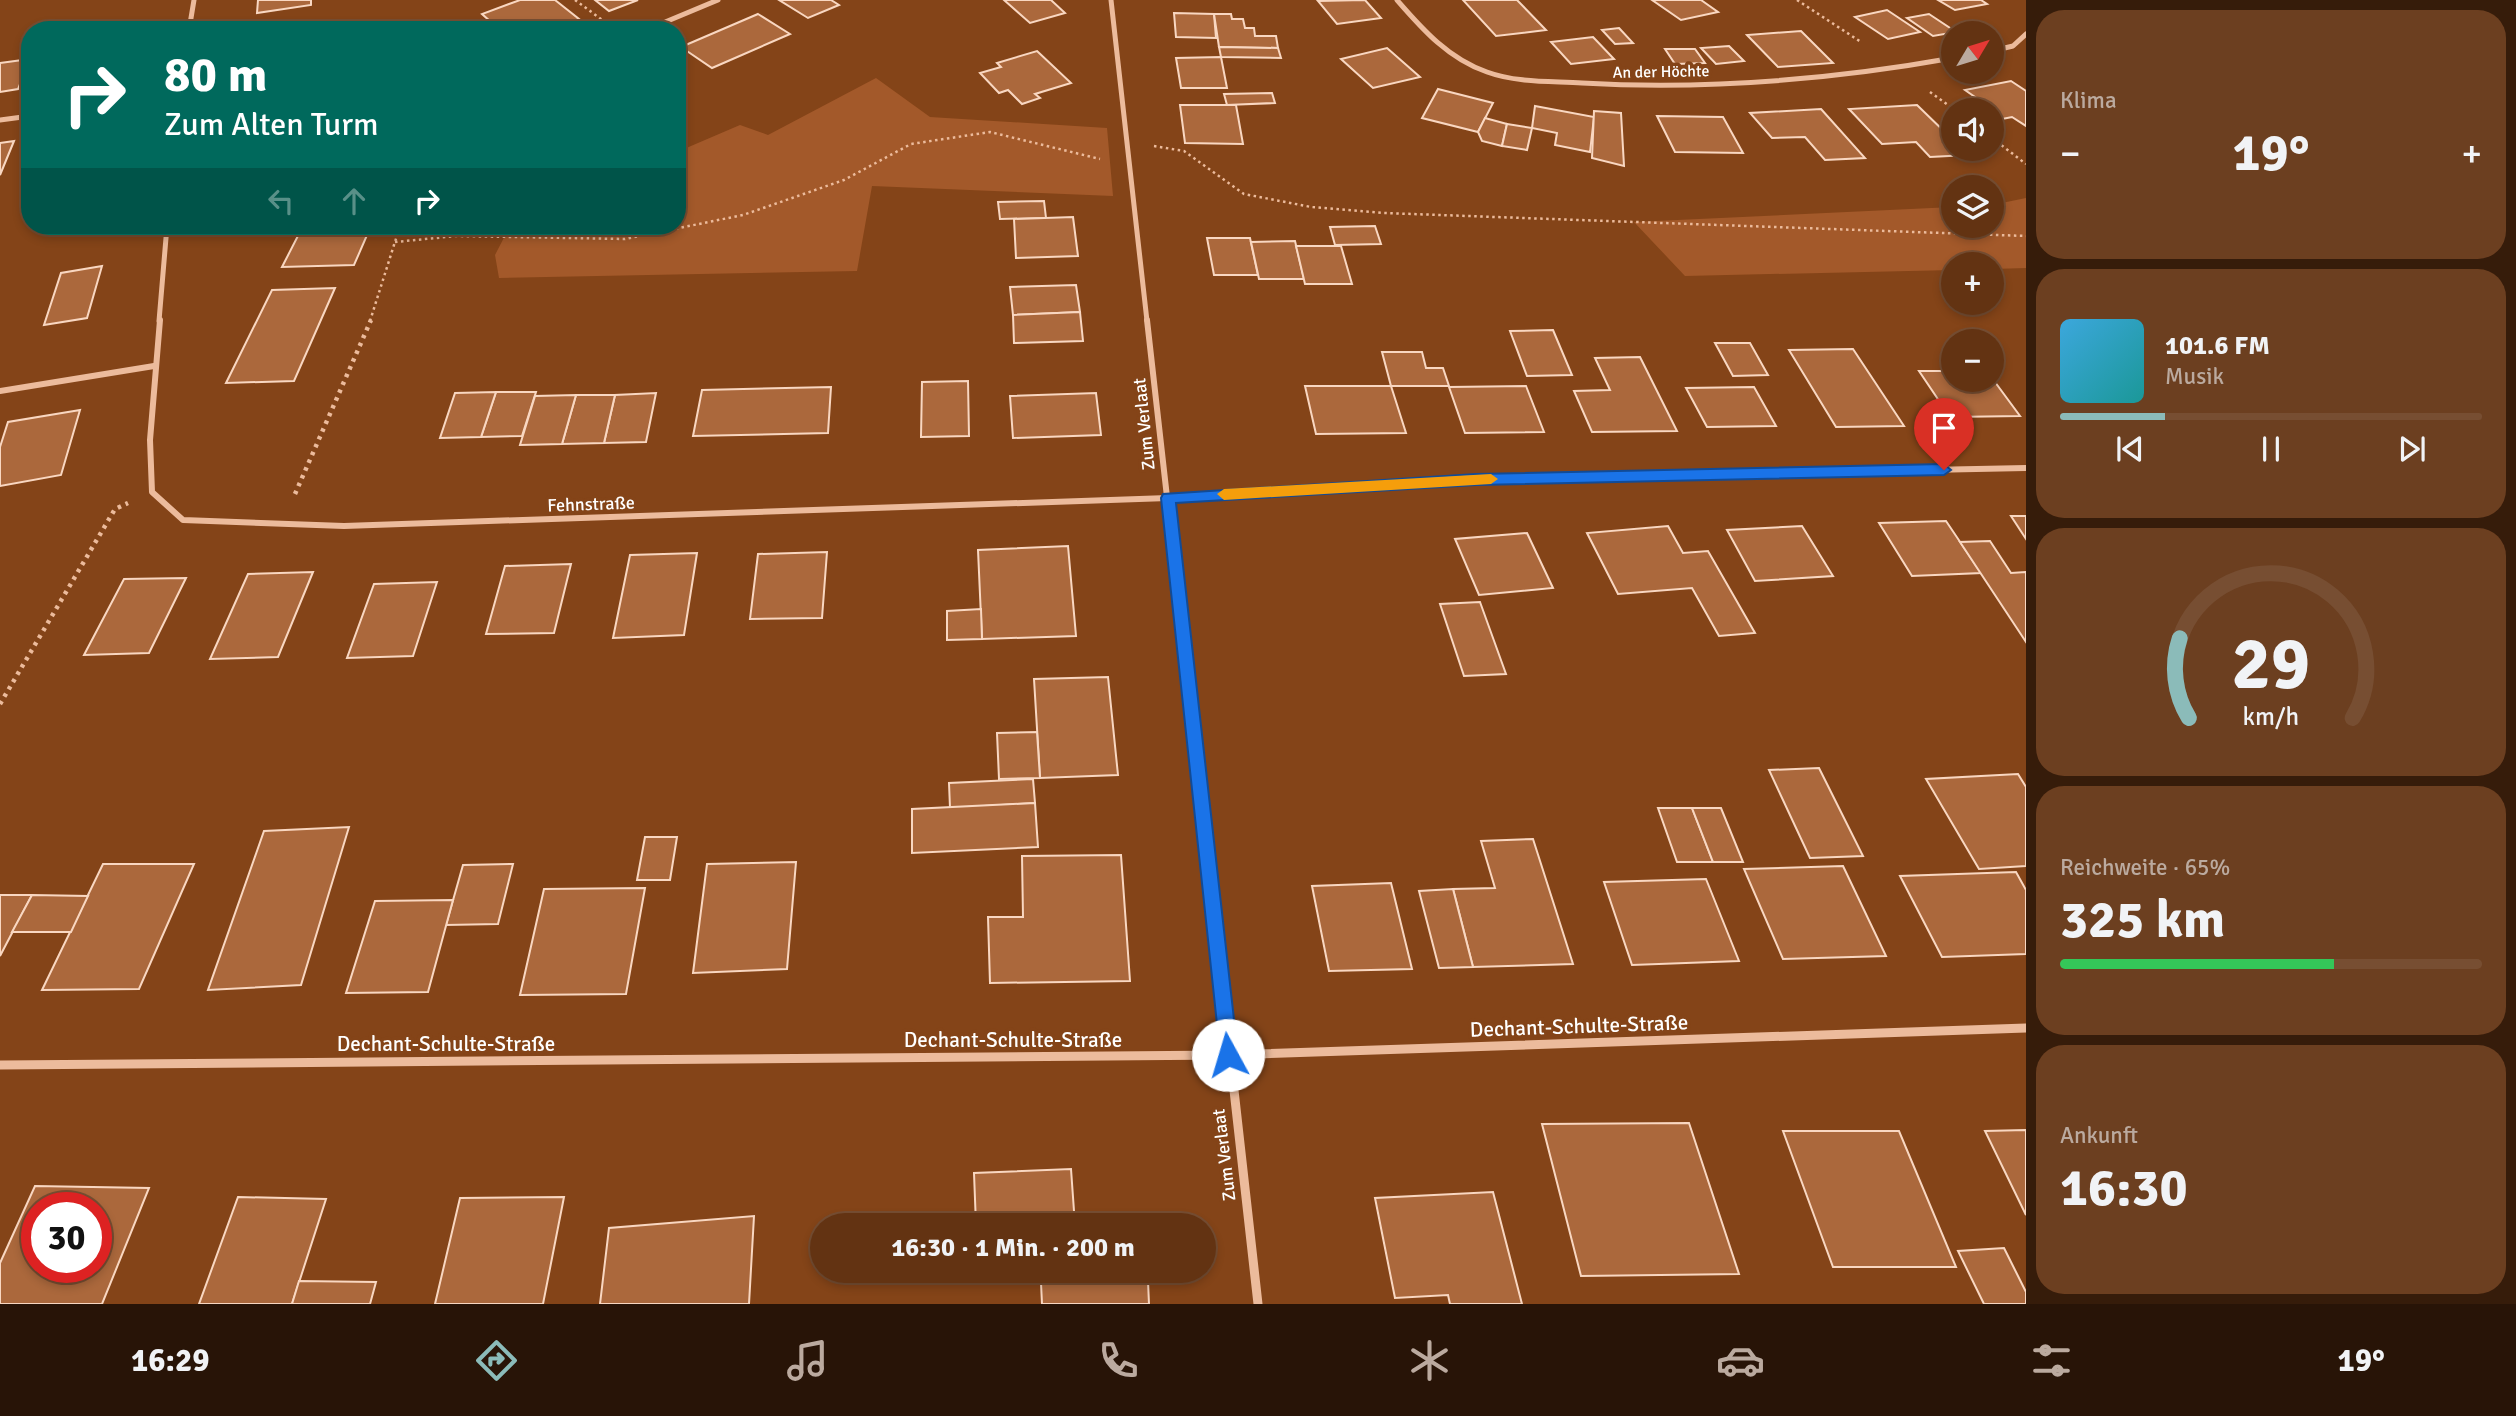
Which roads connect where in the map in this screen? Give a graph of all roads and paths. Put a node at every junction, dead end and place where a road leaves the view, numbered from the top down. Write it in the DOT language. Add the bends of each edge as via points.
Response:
graph roads {
  1 [pos="194,0"];
  2 [pos="575,0"];
  3 [pos="718,0"];
  4 [pos="1111,0"];
  5 [pos="1397,0"];
  6 [pos="1797,0"];
  7 [pos="191,21"];
  8 [pos="604,21"];
  9 [pos="668,21"];
  10 [pos="2026,34"];
  11 [pos="2004,49"];
  12 [pos="1941,60"];
  13 [pos="1899,69"];
  14 [pos="21,117"];
  15 [pos="0,120"];
  16 [pos="1128,142"];
  17 [pos="2004,147"];
  18 [pos="2026,164"];
  19 [pos="1131,166"];
  20 [pos="686,227"];
  21 [pos="166,235"];
  22 [pos="397,235"];
  23 [pos="645,235"];
  24 [pos="2026,236"];
  25 [pos="395,242"];
  26 [pos="154,366"];
  27 [pos="0,391"];
  28 [pos="2026,468"];
  29 [pos="152,492"];
  30 [pos="1168,498"];
  31 [pos="282,524"];
  32 [pos="0,704"];
  33 [pos="2026,1028"];
  34 [pos="1228,1055"];
  35 [pos="0,1065"];
  36 [pos="1258,1304"];
  1 -- 7 [label="street"];
  2 -- 8 [label="path"];
  3 -- 9 [label="street"];
  4 -- 16 [label="street, Zum Verlaat"];
  5 -- 13 [label="street, An der Höchte" via="1437,46 1479,70 1526,80 1599,85 1766,83"];
  6 -- 13 [label="path"];
  10 -- 11 [label="street" via="2013,47"];
  12 -- 13 [label="street, An der Höchte"];
  14 -- 15 [label="street"];
  16 -- 19 [label="street, Zum Verlaat"];
  16 -- 24 [label="path" via="1184,151 1244,194 1311,207"];
  17 -- 18 [label="path"];
  19 -- 20 [label="path" via="990,132 911,144 844,180 743,215"];
  19 -- 30 [label="street, Zum Verlaat"];
  21 -- 26 [label="street"];
  22 -- 25 [label="path"];
  23 -- 25 [label="path" via="625,239 456,236"];
  25 -- 31 [label="path" via="369,326"];
  26 -- 27 [label="street"];
  26 -- 29 [label="street"];
  28 -- 30 [label="street, Fehnstraße" via="1476,480"];
  29 -- 31 [label="street, Fehnstraße" via="183,520"];
  29 -- 32 [label="path" via="115,509"];
  30 -- 31 [label="street, Fehnstraße" via="358,526"];
  30 -- 34 [label="street, Zum Verlaat"];
  33 -- 34 [label="street, Dechant-Schulte-Straße"];
  34 -- 35 [label="street, Dechant-Schulte-Straße"];
  34 -- 36 [label="street, Zum Verlaat"];
}
